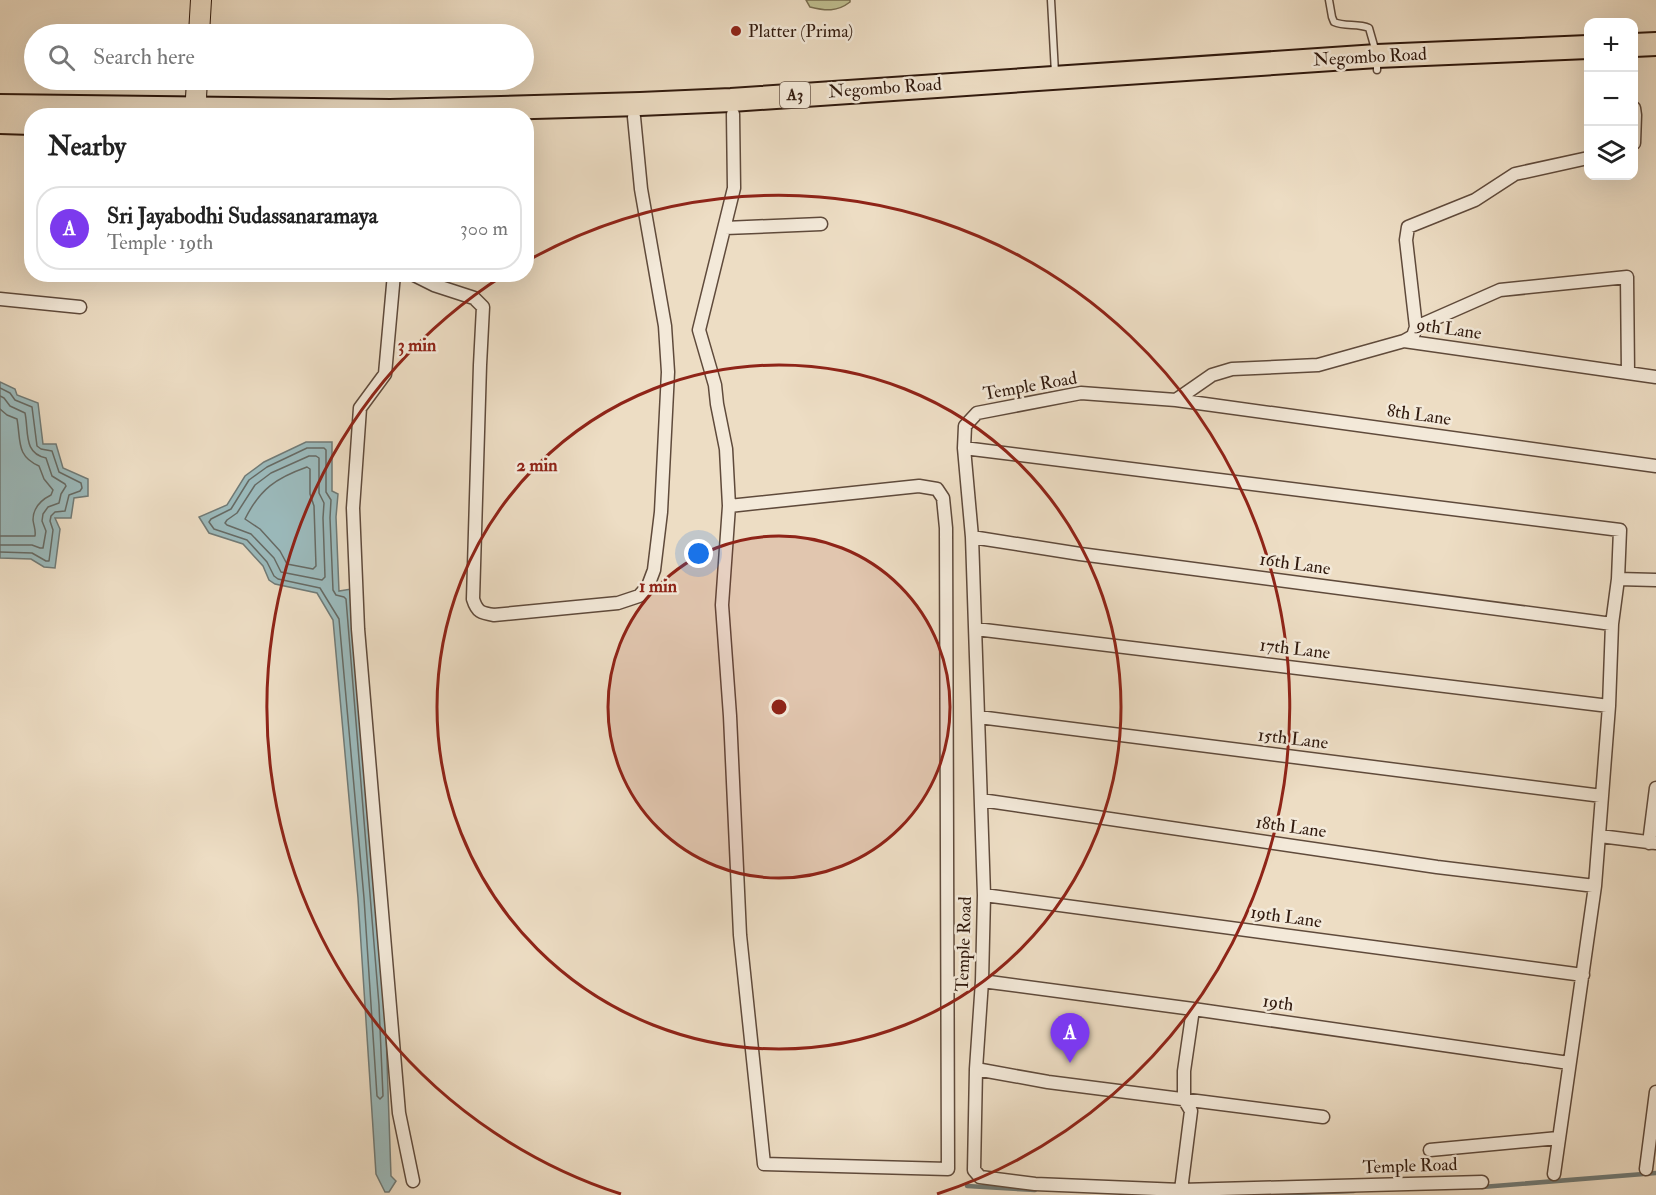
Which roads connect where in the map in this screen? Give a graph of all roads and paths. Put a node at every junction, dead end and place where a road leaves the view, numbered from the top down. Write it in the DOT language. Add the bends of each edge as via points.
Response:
graph roads {
  1 [pos="201,0"];
  2 [pos="1051,0"];
  3 [pos="1329,0"];
  4 [pos="200,24"];
  5 [pos="1656,44"];
  6 [pos="1638,45"];
  7 [pos="1584,47"];
  8 [pos="1656,57"];
  9 [pos="1638,59"];
  10 [pos="1584,60"];
  11 [pos="1377,63"];
  12 [pos="1055,77"];
  13 [pos="196,90"];
  14 [pos="0,106"];
  15 [pos="65,108"];
  16 [pos="195,108"];
  17 [pos="523,108"];
  18 [pos="733,114"];
  19 [pos="634,117"];
  20 [pos="534,121"];
  21 [pos="0,122"];
  22 [pos="24,123"];
  23 [pos="1584,159"];
  24 [pos="821,224"];
  25 [pos="725,228"];
  26 [pos="393,282"];
  27 [pos="428,282"];
  28 [pos="0,299"];
  29 [pos="80,307"];
  30 [pos="1416,327"];
  31 [pos="1404,341"];
  32 [pos="1628,373"];
  33 [pos="1656,377"];
  34 [pos="1176,400"];
  35 [pos="964,448"];
  36 [pos="1656,466"];
  37 [pos="729,506"];
  38 [pos="972,537"];
  39 [pos="1618,579"];
  40 [pos="1656,580"];
  41 [pos="1612,624"];
  42 [pos="975,628"];
  43 [pos="1609,706"];
  44 [pos="978,717"];
  45 [pos="1656,788"];
  46 [pos="1602,796"];
  47 [pos="981,800"];
  48 [pos="1600,836"];
  49 [pos="1653,843"];
  50 [pos="1595,886"];
  51 [pos="984,895"];
  52 [pos="1583,975"];
  53 [pos="982,981"];
  54 [pos="1193,1009"];
  55 [pos="1569,1063"];
  56 [pos="976,1069"];
  57 [pos="1656,1092"];
  58 [pos="1184,1099"];
  59 [pos="1323,1117"];
  60 [pos="1558,1138"];
  61 [pos="1430,1150"];
  62 [pos="1646,1169"];
  63 [pos="1554,1174"];
  64 [pos="413,1181"];
  65 [pos="1482,1182"];
  66 [pos="1181,1190"];
  1 -- 4 [label="main road"];
  2 -- 12 [label="lane"];
  3 -- 11 [label="lane" via="1334,22 1369,28"];
  5 -- 6 [label="highway"];
  7 -- 11 [label="highway, Negombo Road / A3"];
  8 -- 9 [label="highway"];
  10 -- 11 [label="highway, Negombo Road / A3"];
  11 -- 12 [label="highway, Negombo Road / A3"];
  11 -- 18 [label="highway, Negombo Road / A3" via="1192,83"];
  12 -- 17 [label="highway, Negombo Road / A3" via="731,100"];
  13 -- 16 [label="main road"];
  14 -- 15 [label="highway, Negombo Road / A3"];
  18 -- 19 [label="highway, Negombo Road / A3"];
  18 -- 25 [label="street" via="734,188"];
  19 -- 20 [label="highway, Negombo Road / A3"];
  19 -- 27 [label="street" via="641,189 665,326 668,372 662,512 654,570 639,596 618,603 494,615 476,610 473,599 483,307 474,298"];
  21 -- 22 [label="highway"];
  23 -- 30 [label="street" via="1515,174 1475,200 1408,227 1406,240"];
  24 -- 25 [label="street"];
  25 -- 37 [label="street" via="699,330 716,385 726,449"];
  26 -- 64 [label="street" via="385,374 360,408 353,508 358,629 399,1113"];
  28 -- 29 [label="street"];
  30 -- 31 [label="street" via="1413,336"];
  30 -- 32 [label="street" via="1500,290 1627,277"];
  31 -- 32 [label="street, 9th Lane"];
  31 -- 34 [label="street, 9th Lane" via="1318,365 1232,369 1212,375"];
  32 -- 33 [label="street, 9th Lane"];
  34 -- 35 [label="street, Temple Road" via="1082,393 977,413 964,426"];
  34 -- 36 [label="street, 8th Lane"];
  35 -- 38 [label="street, Temple Road"];
  35 -- 39 [label="street" via="1620,530"];
  37 -- 37 [label="street" via="722,605 740,934 764,1164 948,1169 943,498 937,489 918,486"];
  38 -- 41 [label="street, 16th Lane"];
  38 -- 42 [label="street, Temple Road"];
  39 -- 40 [label="street"];
  39 -- 41 [label="street"];
  41 -- 43 [label="street"];
  42 -- 43 [label="street, 17th Lane"];
  42 -- 44 [label="street, Temple Road"];
  43 -- 46 [label="street"];
  44 -- 46 [label="street, 15th Lane"];
  44 -- 47 [label="street, Temple Road"];
  45 -- 49 [label="street"];
  46 -- 48 [label="street"];
  47 -- 50 [label="street, 18th Lane" via="1437,867"];
  47 -- 51 [label="street, Temple Road"];
  48 -- 49 [label="street"];
  48 -- 50 [label="street"];
  50 -- 52 [label="street"];
  51 -- 52 [label="street, 19th Lane"];
  51 -- 53 [label="street, Temple Road"];
  52 -- 55 [label="street"];
  53 -- 54 [label="street, 19th"];
  53 -- 56 [label="street, Temple Road"];
  54 -- 55 [label="street, 19th"];
  54 -- 58 [label="street"];
  55 -- 60 [label="street"];
  56 -- 58 [label="street"];
  56 -- 66 [label="street, Temple Road" via="974,1170 980,1177 1035,1184"];
  57 -- 62 [label="street"];
  58 -- 59 [label="street"];
  58 -- 66 [label="street" via="1191,1110"];
  60 -- 61 [label="street"];
  60 -- 63 [label="street"];
  65 -- 66 [label="street, Temple Road"];
}
